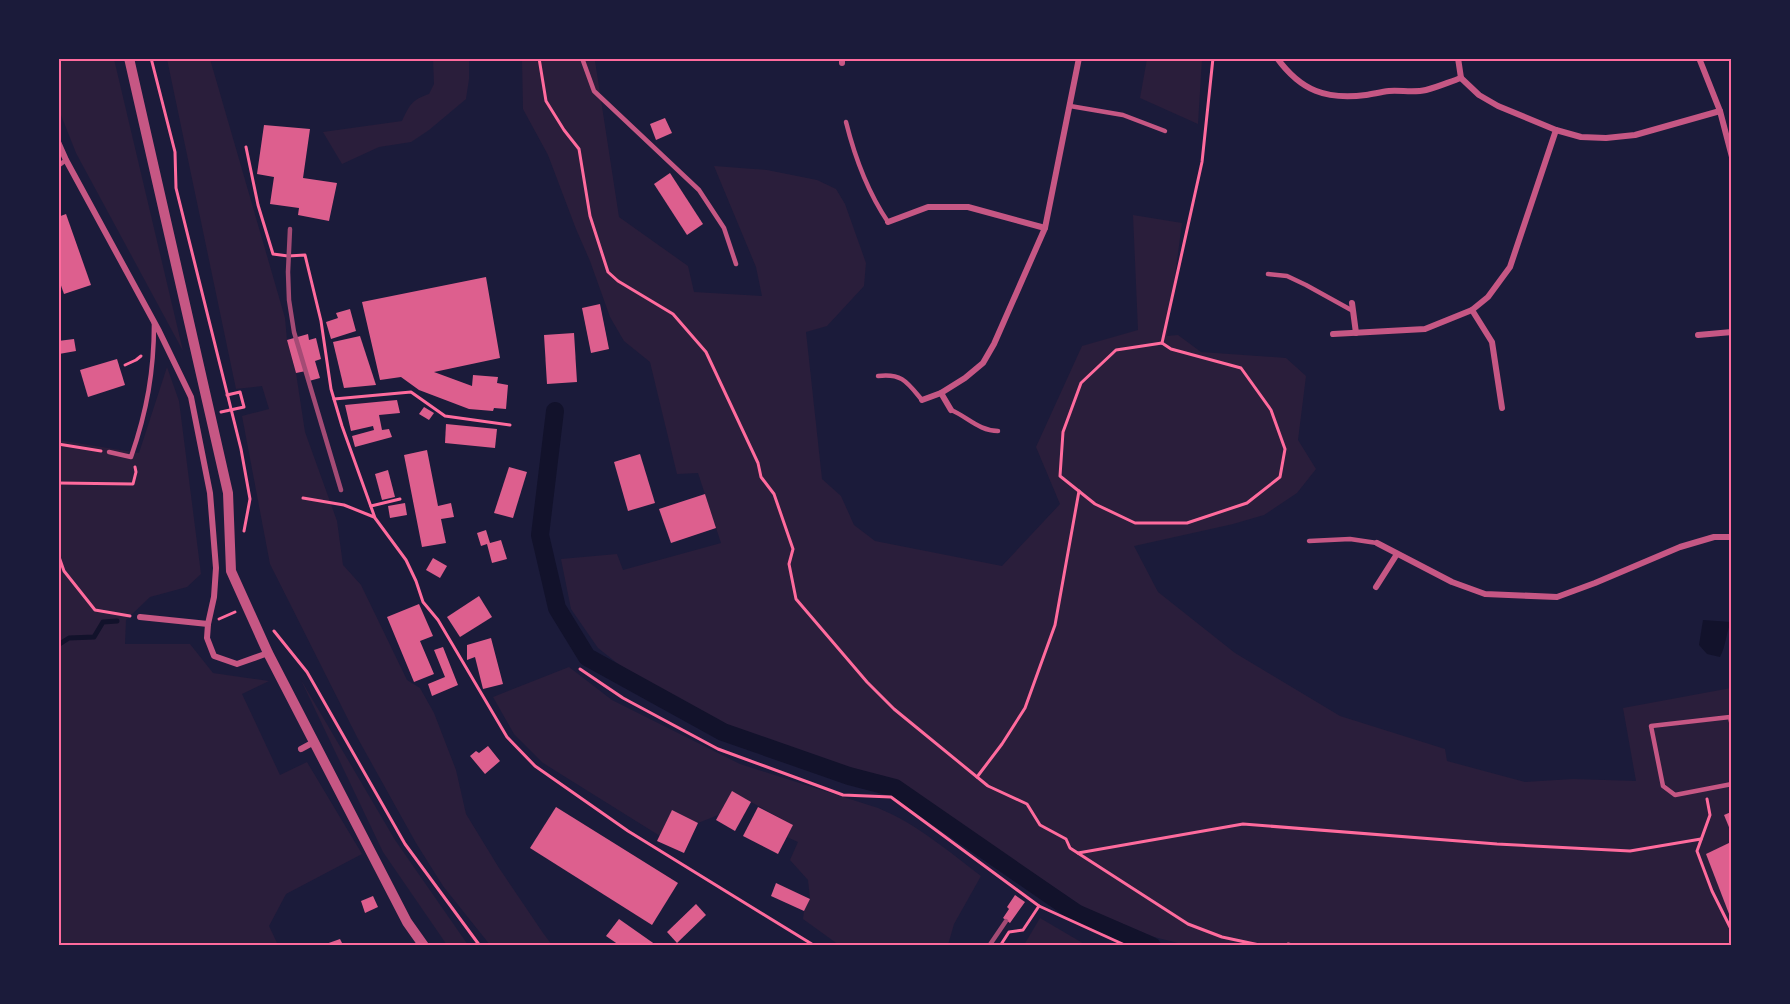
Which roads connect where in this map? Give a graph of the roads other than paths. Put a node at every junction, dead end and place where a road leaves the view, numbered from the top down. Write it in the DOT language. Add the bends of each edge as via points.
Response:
graph roads {
  1 [pos="129,58"];
  2 [pos="582,58"];
  3 [pos="1079,58"];
  4 [pos="1277,58"];
  5 [pos="1458,58"];
  6 [pos="1699,58"];
  7 [pos="1461,78"];
  8 [pos="1070,106"];
  9 [pos="1720,111"];
  10 [pos="846,122"];
  11 [pos="1556,130"];
  12 [pos="1165,131"];
  13 [pos="58,142"];
  14 [pos="1731,157"];
  15 [pos="66,160"];
  16 [pos="58,166"];
  17 [pos="888,222"];
  18 [pos="1045,228"];
  19 [pos="736,264"];
  20 [pos="1268,274"];
  21 [pos="1352,303"];
  22 [pos="1472,310"];
  23 [pos="1353,311"];
  24 [pos="154,321"];
  25 [pos="1731,332"];
  26 [pos="1356,333"];
  27 [pos="1333,334"];
  28 [pos="1698,335"];
  29 [pos="878,376"];
  30 [pos="940,393"];
  31 [pos="922,400"];
  32 [pos="1502,408"];
  33 [pos="951,410"];
  34 [pos="998,431"];
  35 [pos="108,452"];
  36 [pos="1731,537"];
  37 [pos="1309,541"];
  38 [pos="1377,543"];
  39 [pos="1397,554"];
  40 [pos="1376,587"];
  41 [pos="140,617"];
  42 [pos="208,624"];
  43 [pos="268,653"];
  44 [pos="1731,726"];
  45 [pos="314,742"];
  46 [pos="301,749"];
  47 [pos="1731,784"];
  48 [pos="424,945"];
  1 -- 43 [label="street" via="228,493 231,571"];
  2 -- 19 [label="lane" via="594,91 699,190 724,228"];
  3 -- 8 [label="street"];
  4 -- 7 [label="street" via="1287,72 1317,93 1424,91"];
  5 -- 7 [label="street"];
  6 -- 9 [label="street"];
  7 -- 11 [label="street" via="1498,106"];
  8 -- 12 [label="lane" via="1123,116"];
  8 -- 18 [label="street"];
  9 -- 11 [label="street" via="1635,135 1581,137"];
  9 -- 14 [label="street"];
  10 -- 17 [label="lane" via="861,175"];
  11 -- 22 [label="street" via="1510,267 1488,297"];
  13 -- 15 [label="street"];
  15 -- 16 [label="lane"];
  15 -- 24 [label="street"];
  17 -- 18 [label="street" via="928,207 968,207"];
  18 -- 30 [label="street" via="983,363"];
  20 -- 23 [label="lane" via="1287,276"];
  21 -- 23 [label="street"];
  22 -- 26 [label="street" via="1425,329"];
  22 -- 32 [label="street" via="1492,342"];
  23 -- 26 [label="street"];
  24 -- 35 [label="lane" via="148,399 132,457"];
  24 -- 42 [label="street" via="191,396 210,494 216,568"];
  25 -- 28 [label="street"];
  26 -- 27 [label="street"];
  29 -- 31 [label="lane" via="901,377"];
  30 -- 31 [label="street"];
  30 -- 33 [label="street"];
  33 -- 34 [label="lane" via="981,428"];
  36 -- 39 [label="street" via="1680,546 1557,597 1485,594"];
  37 -- 38 [label="lane" via="1350,539"];
  38 -- 39 [label="street"];
  39 -- 40 [label="street"];
  41 -- 42 [label="street"];
  42 -- 43 [label="street" via="207,638 213,656 237,664"];
  43 -- 45 [label="street"];
  44 -- 47 [label="lane" via="1730,717 1651,726 1663,786 1675,795"];
  45 -- 46 [label="street"];
  45 -- 48 [label="street" via="407,922"];
}
